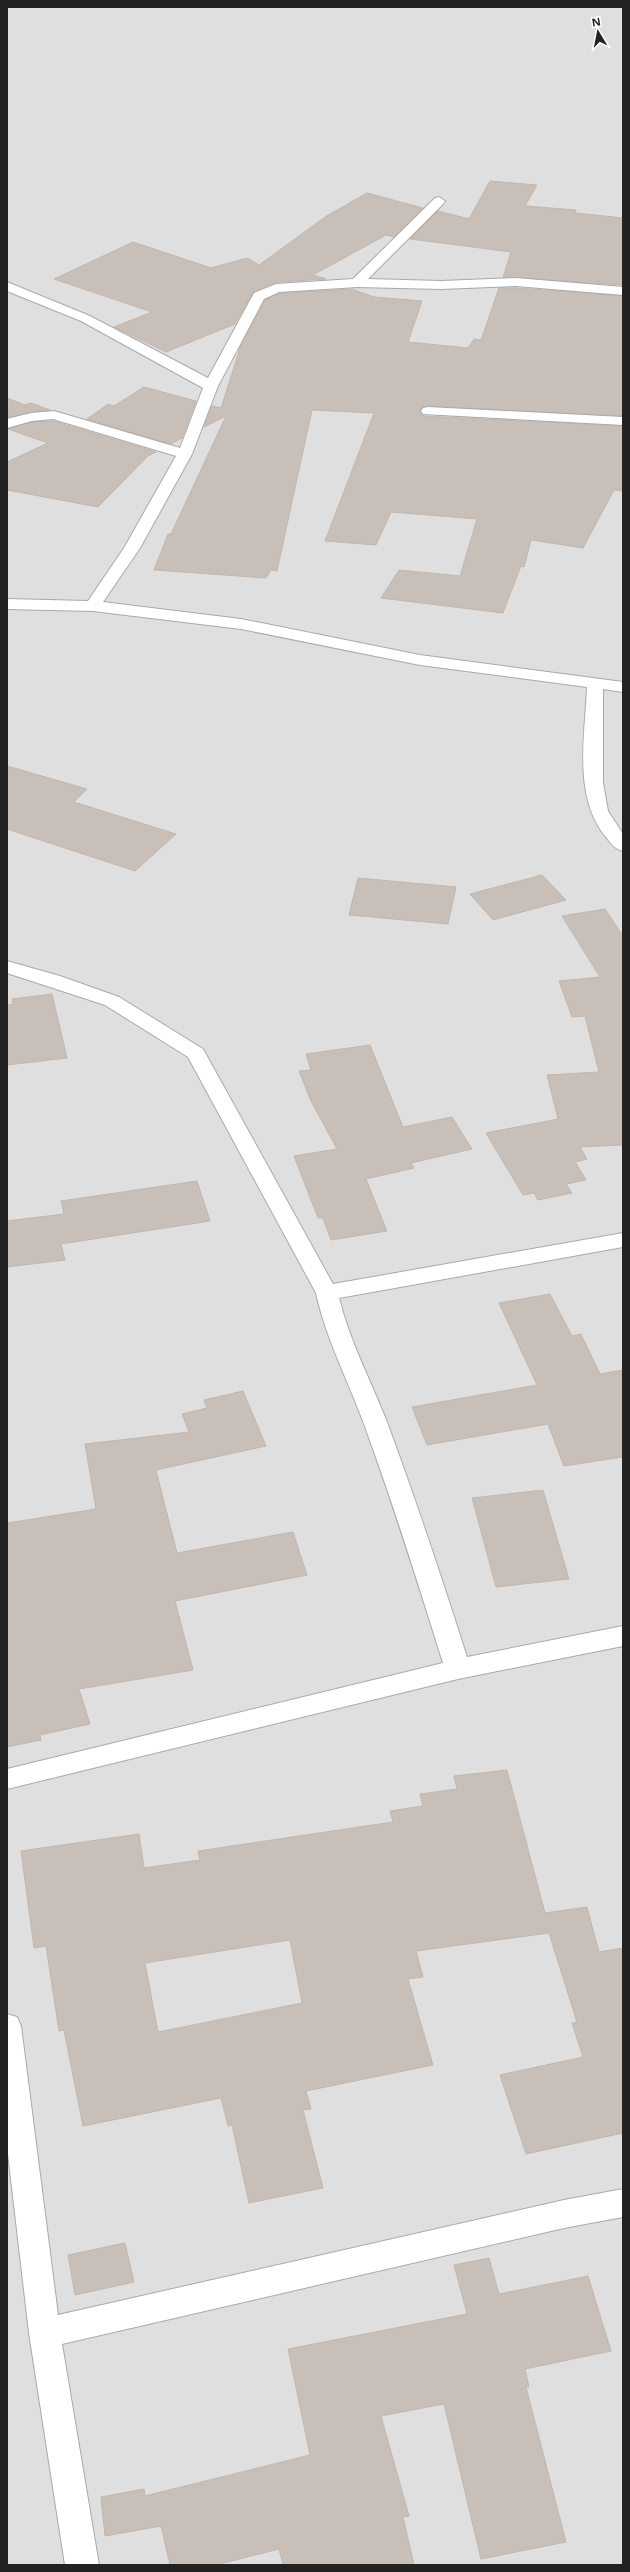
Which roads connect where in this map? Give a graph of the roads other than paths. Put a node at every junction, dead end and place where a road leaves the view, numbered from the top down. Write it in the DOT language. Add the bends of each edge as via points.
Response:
graph roads {
  1 [pos="439,201"];
  2 [pos="357,282"];
  3 [pos="7,286"];
  4 [pos="20,290"];
  5 [pos="623,291"];
  6 [pos="7,296"];
  7 [pos="211,386"];
  8 [pos="428,412"];
  9 [pos="623,421"];
  10 [pos="7,424"];
  11 [pos="185,454"];
  12 [pos="7,604"];
  13 [pos="92,606"];
  14 [pos="595,683"];
  15 [pos="623,687"];
  16 [pos="623,846"];
  17 [pos="7,967"];
  18 [pos="623,1240"];
  19 [pos="327,1293"];
  20 [pos="623,1636"];
  21 [pos="458,1669"];
  22 [pos="7,1779"];
  23 [pos="7,2026"];
  24 [pos="623,2203"];
  25 [pos="45,2333"];
  26 [pos="82,2565"];
  1 -- 2 [label="street"];
  2 -- 5 [label="street" via="441,285 516,282"];
  2 -- 7 [label="street" via="276,288 259,296"];
  3 -- 4 [label="street"];
  4 -- 6 [label="street"];
  4 -- 7 [label="street" via="82,318"];
  7 -- 11 [label="street"];
  8 -- 9 [label="street"];
  10 -- 11 [label="street" via="54,414"];
  11 -- 13 [label="street" via="132,548"];
  12 -- 13 [label="street"];
  13 -- 14 [label="street" via="241,624 420,660"];
  14 -- 15 [label="street"];
  14 -- 16 [label="street" via="594,762 597,801 600,812"];
  17 -- 19 [label="street" via="112,1001 196,1053 252,1160"];
  18 -- 19 [label="street"];
  19 -- 21 [label="street" via="334,1323 391,1463"];
  20 -- 21 [label="street"];
  21 -- 22 [label="street"];
  23 -- 25 [label="street"];
  24 -- 25 [label="street" via="564,2214"];
  25 -- 26 [label="street"];
}
